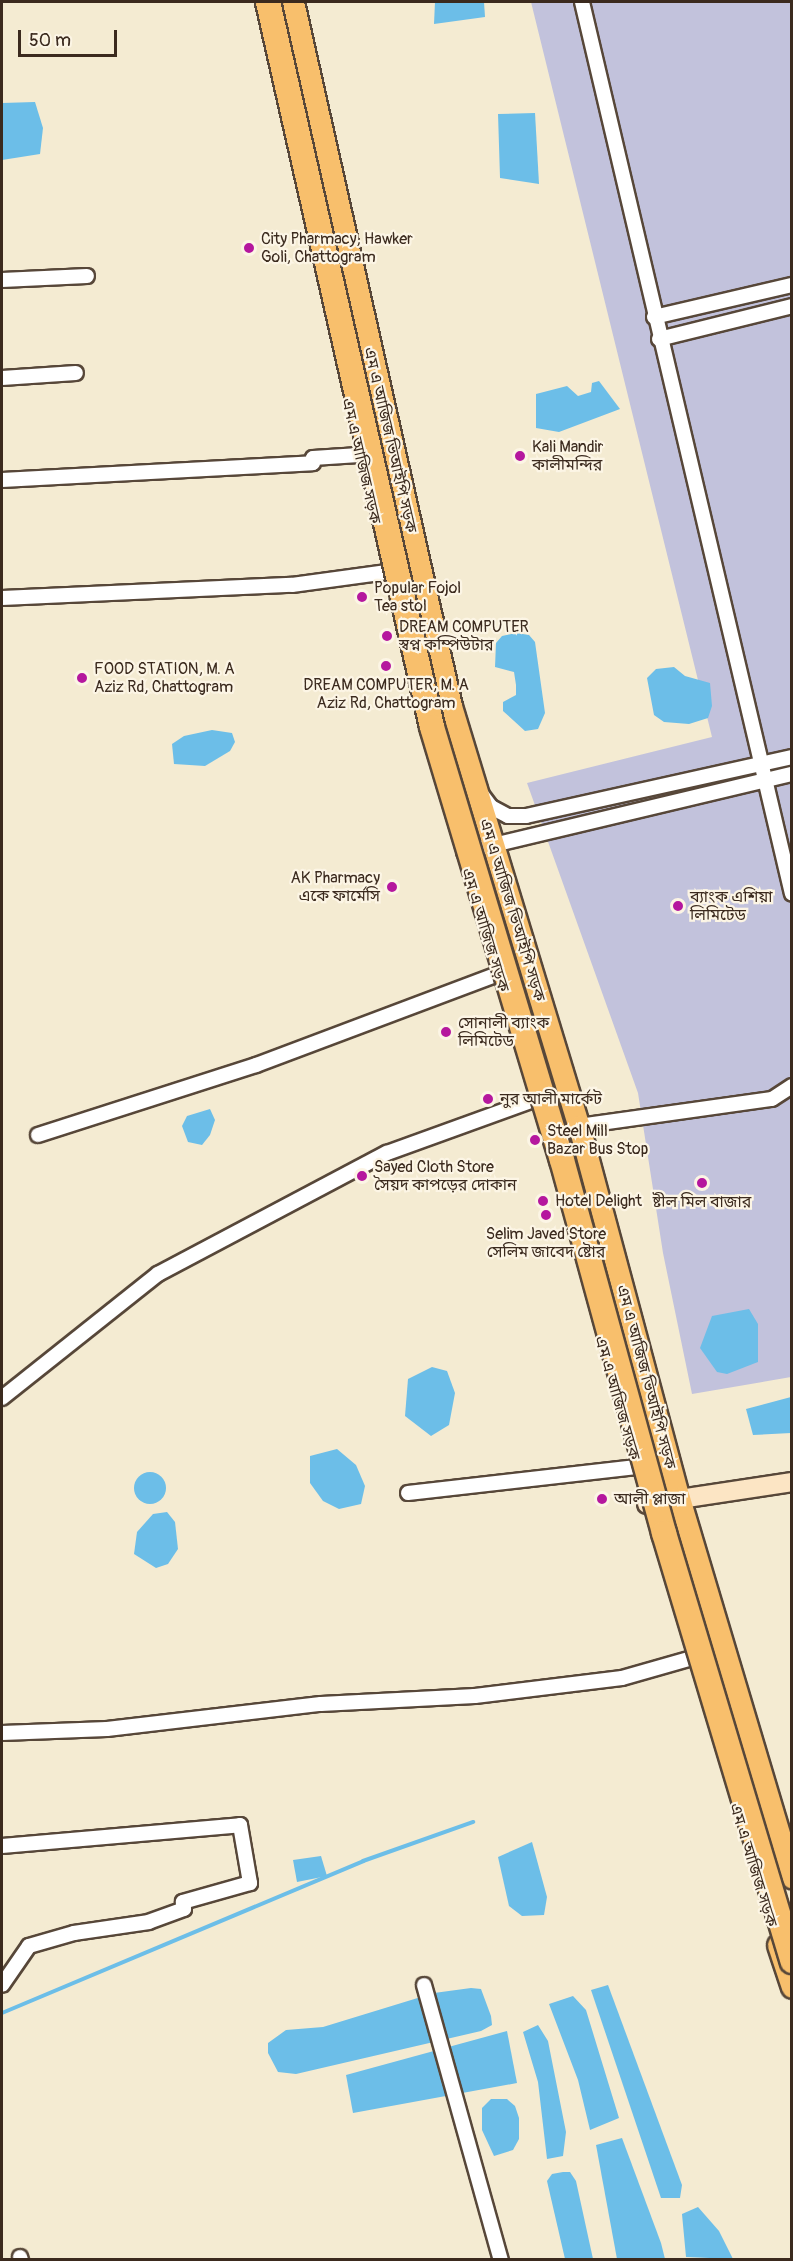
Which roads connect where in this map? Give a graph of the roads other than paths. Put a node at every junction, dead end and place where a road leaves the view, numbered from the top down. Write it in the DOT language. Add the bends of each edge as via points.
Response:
graph roads {
  1 [pos="259,2"];
  2 [pos="268,2"];
  3 [pos="283,2"];
  4 [pos="293,2"];
  5 [pos="582,2"];
  6 [pos="87,276"];
  7 [pos="2,280"];
  8 [pos="792,285"];
  9 [pos="792,306"];
  10 [pos="654,317"];
  11 [pos="659,339"];
  12 [pos="76,373"];
  13 [pos="2,378"];
  14 [pos="359,455"];
  15 [pos="2,480"];
  16 [pos="387,572"];
  17 [pos="2,598"];
  18 [pos="792,757"];
  19 [pos="760,764"];
  20 [pos="792,774"];
  21 [pos="765,780"];
  22 [pos="473,784"];
  23 [pos="493,844"];
  24 [pos="461,853"];
  25 [pos="792,894"];
  26 [pos="498,974"];
  27 [pos="792,1086"];
  28 [pos="536,1099"];
  29 [pos="579,1126"];
  30 [pos="38,1136"];
  31 [pos="2,1398"];
  32 [pos="637,1467"];
  33 [pos="792,1482"];
  34 [pos="408,1493"];
  35 [pos="679,1498"];
  36 [pos="647,1504"];
  37 [pos="692,1658"];
  38 [pos="2,1733"];
  39 [pos="2,1846"];
  40 [pos="792,1878"];
  41 [pos="792,1909"];
  42 [pos="792,1961"];
  43 [pos="2,1985"];
  44 [pos="424,1985"];
  45 [pos="792,1987"];
  46 [pos="501,2259"];
  1 -- 14 [label="main road, এম এ আজিজ সড়ক"];
  2 -- 42 [label="highway, bridge" via="432,728 562,1160 664,1533"];
  3 -- 41 [label="highway" via="447,725 567,1125 731,1716"];
  4 -- 22 [label="main road, এম এ আজিজ ভিআইপি সড়ক" via="425,597"];
  5 -- 10 [label="street"];
  6 -- 7 [label="street"];
  8 -- 10 [label="street"];
  9 -- 11 [label="street"];
  10 -- 11 [label="street"];
  11 -- 19 [label="street"];
  12 -- 13 [label="street"];
  14 -- 15 [label="street" via="313,458 313,463 198,466"];
  14 -- 16 [label="main road, এম এ আজিজ সড়ক"];
  16 -- 17 [label="street" via="292,585"];
  16 -- 24 [label="main road, এম এ আজিজ সড়ক" via="418,707"];
  18 -- 19 [label="street"];
  19 -- 21 [label="street"];
  19 -- 22 [label="street" via="526,816 507,816 491,807"];
  20 -- 21 [label="street"];
  21 -- 23 [label="street"];
  21 -- 25 [label="street"];
  22 -- 23 [label="main road, এম এ আজিজ ভিআইপি সড়ক"];
  23 -- 24 [label="street"];
  23 -- 29 [label="main road, এম এ আজিজ ভিআইপি সড়ক"];
  24 -- 26 [label="main road, এম এ আজিজ সড়ক"];
  26 -- 28 [label="main road, এম এ আজিজ সড়ক"];
  26 -- 30 [label="street" via="256,1065"];
  27 -- 29 [label="street" via="772,1098 752,1102"];
  28 -- 31 [label="street" via="387,1153 158,1274"];
  28 -- 32 [label="main road, এম এ আজিজ সড়ক"];
  29 -- 35 [label="main road, এম এ আজিজ ভিআইপি সড়ক"];
  32 -- 34 [label="street"];
  32 -- 36 [label="main road, এম এ আজিজ সড়ক"];
  33 -- 35 [label="street"];
  35 -- 36 [label="street"];
  35 -- 40 [label="main road, এম এ আজিজ ভিআইপি সড়ক"];
  36 -- 37 [label="main road, এম এ আজিজ সড়ক"];
  37 -- 38 [label="street" via="622,1678 487,1694 321,1704 107,1729"];
  37 -- 45 [label="main road, এম এ আজিজ সড়ক"];
  39 -- 43 [label="street" via="240,1825 250,1883 183,1902 184,1909 149,1922 74,1933 29,1946"];
  44 -- 46 [label="street"];
}
